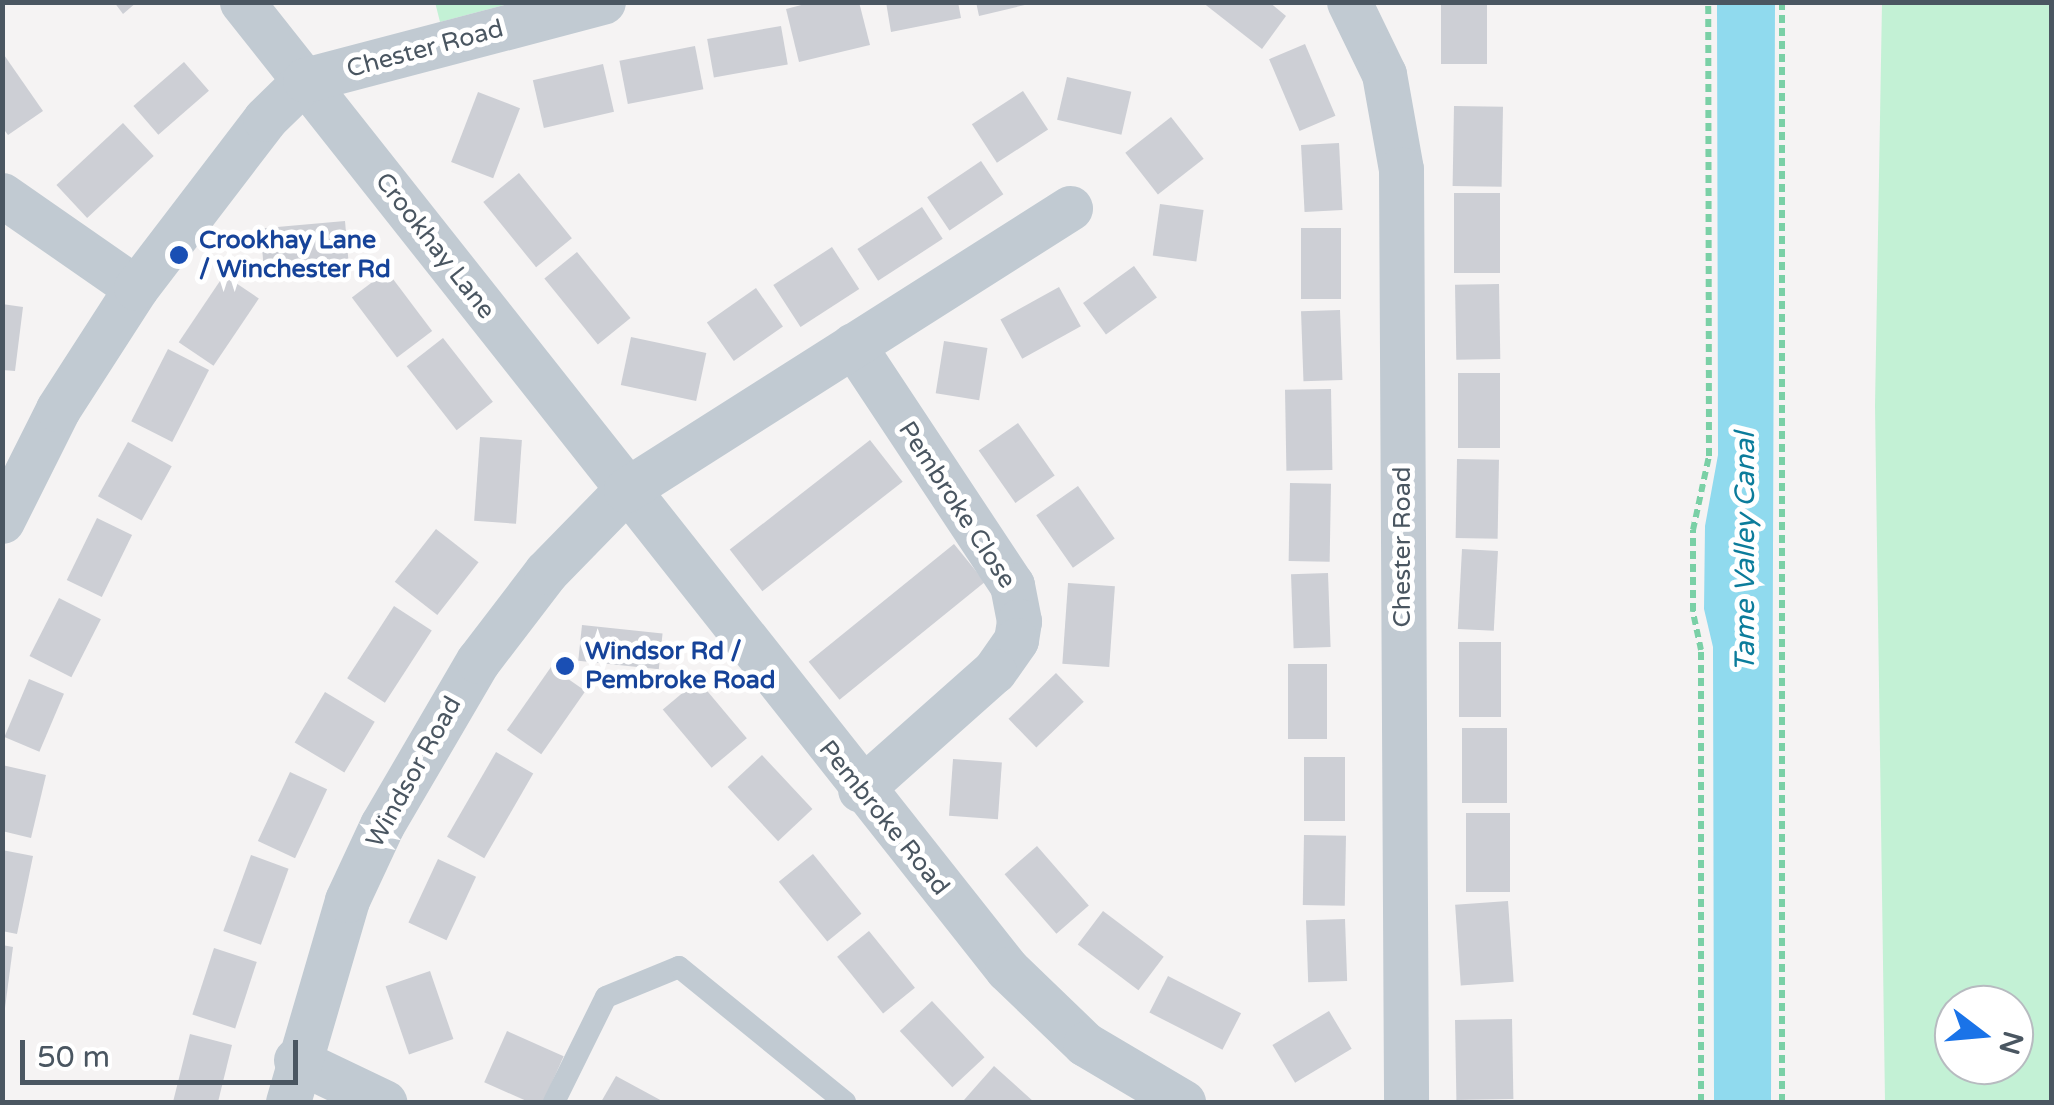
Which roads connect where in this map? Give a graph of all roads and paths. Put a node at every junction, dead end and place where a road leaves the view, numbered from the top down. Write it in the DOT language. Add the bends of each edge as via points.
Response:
graph roads {
  1 [pos="242,2"];
  2 [pos="602,2"];
  3 [pos="1349,2"];
  4 [pos="1708,2"];
  5 [pos="1782,2"];
  6 [pos="305,80"];
  7 [pos="2,195"];
  8 [pos="1070,208"];
  9 [pos="136,288"];
  10 [pos="853,346"];
  11 [pos="626,490"];
  12 [pos="2,522"];
  13 [pos="860,790"];
  14 [pos="292,1081"];
  15 [pos="384,1102"];
  16 [pos="554,1102"];
  17 [pos="846,1102"];
  18 [pos="1183,1102"];
  19 [pos="1406,1102"];
  20 [pos="1700,1102"];
  21 [pos="1782,1102"];
  1 -- 6 [label="street, Crookhay Lane"];
  2 -- 6 [label="street, Chester Road"];
  3 -- 19 [label="street, Chester Road" via="1384,74 1401,169"];
  4 -- 20 [label="path" via="1709,456 1692,530 1693,611 1701,650"];
  5 -- 21 [label="path"];
  6 -- 9 [label="street" via="265,119"];
  6 -- 11 [label="street, Crookhay Lane"];
  7 -- 9 [label="street"];
  8 -- 10 [label="street"];
  9 -- 12 [label="street" via="58,409"];
  10 -- 11 [label="street"];
  10 -- 13 [label="street, Pembroke Close" via="1012,585 1020,621 1016,640 994,672"];
  11 -- 13 [label="street, Pembroke Road"];
  11 -- 14 [label="street, Windsor Road" via="546,572 418,755 347,900"];
  13 -- 18 [label="street, Pembroke Road" via="1006,969 1085,1044"];
  14 -- 15 [label="street"];
  16 -- 17 [label="lane" via="606,997 679,967"];
}
